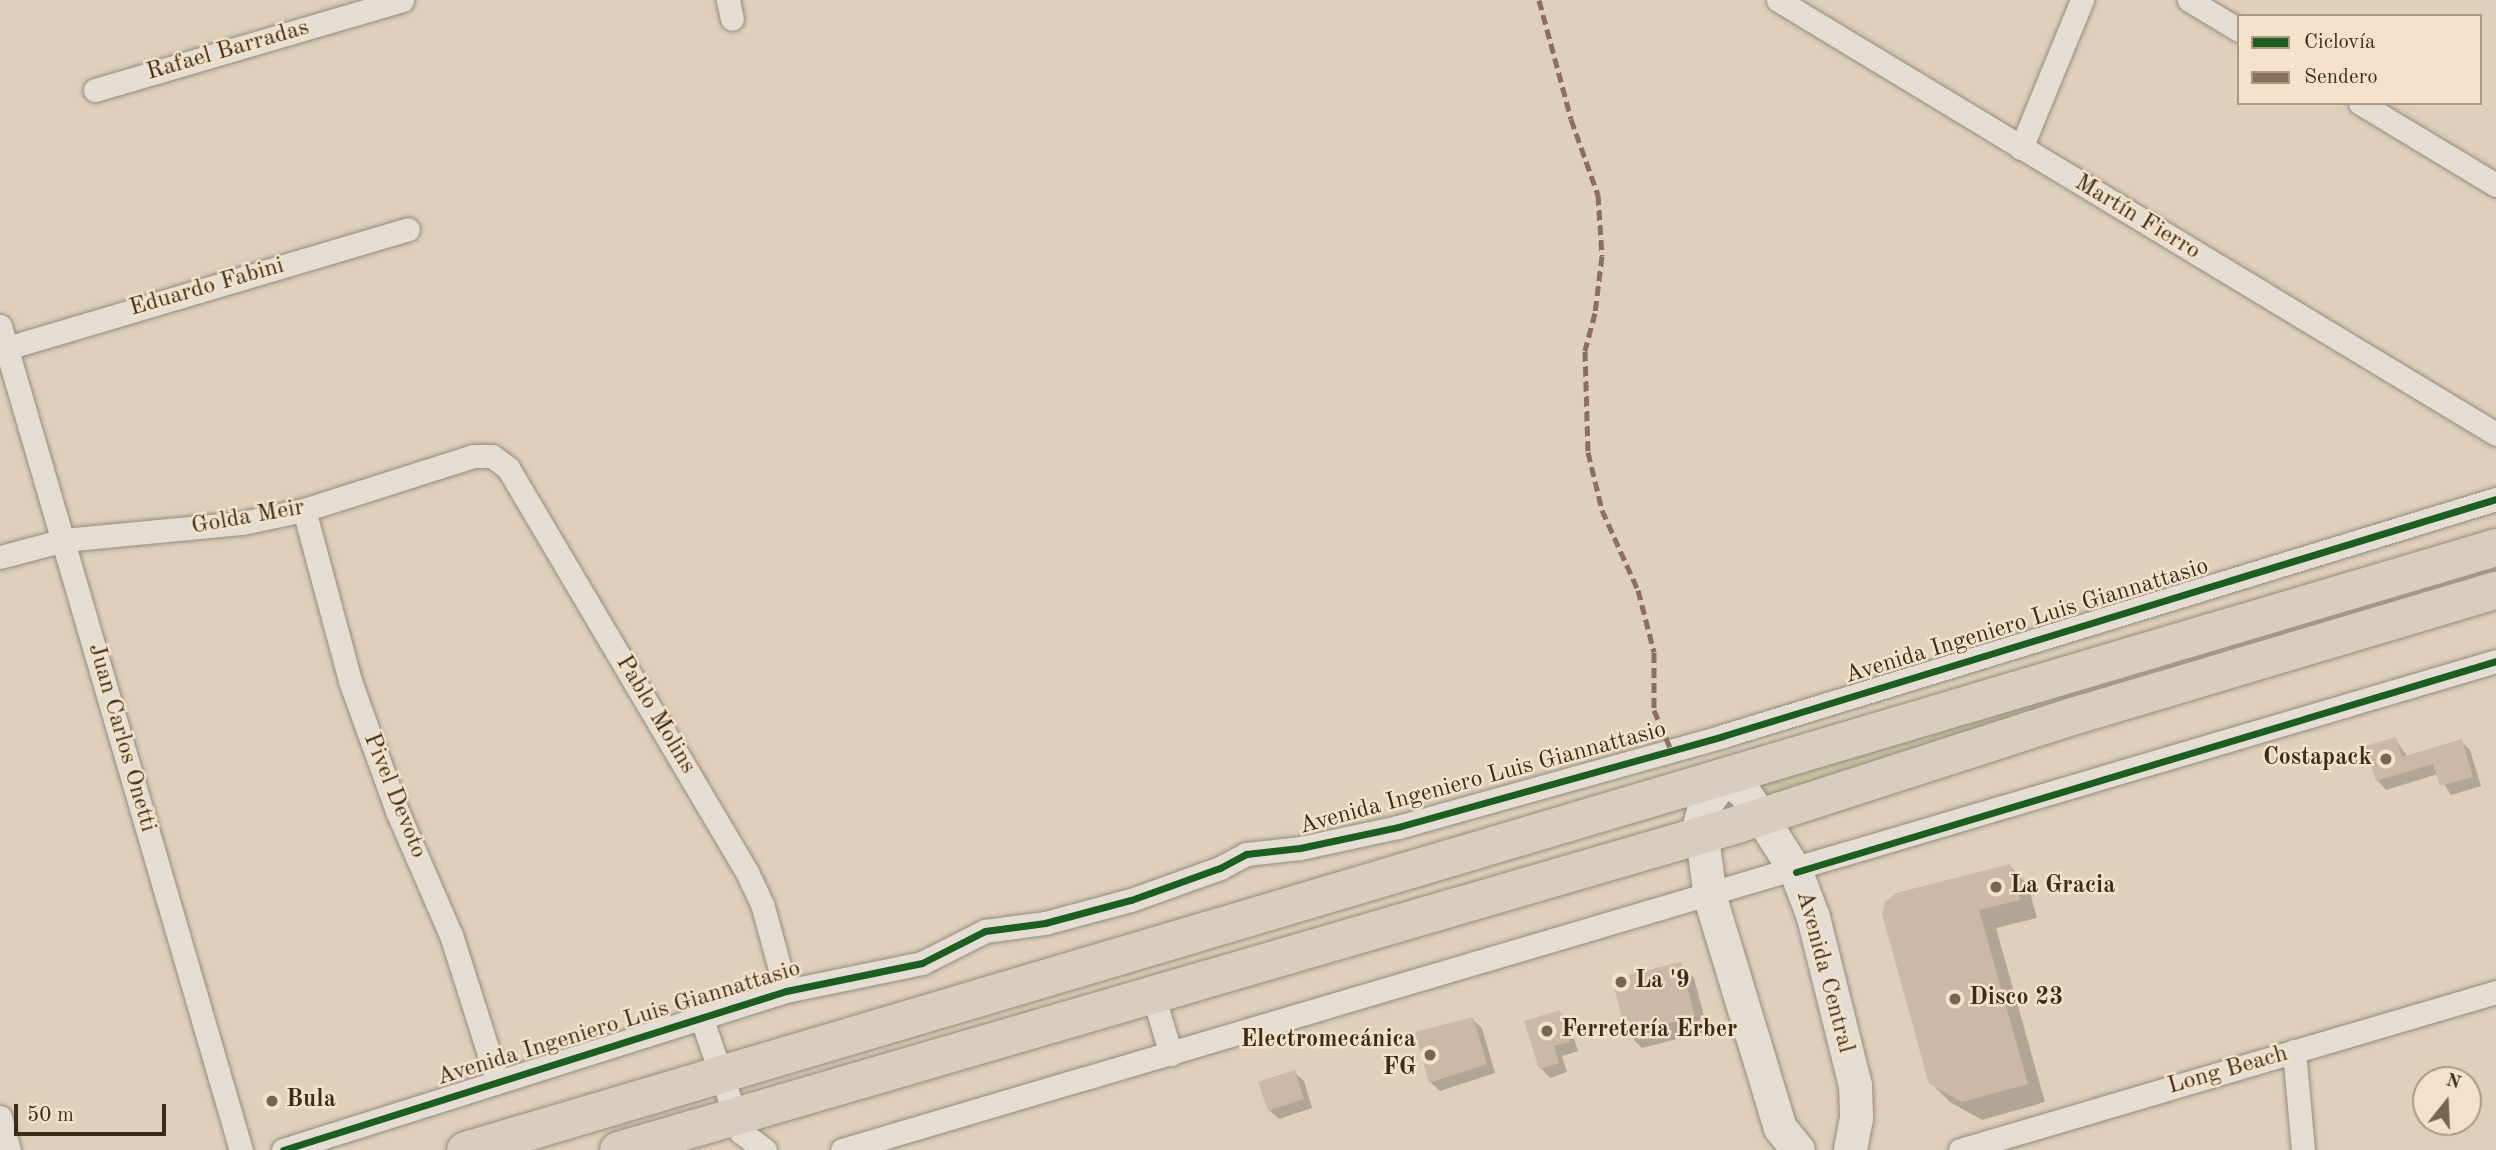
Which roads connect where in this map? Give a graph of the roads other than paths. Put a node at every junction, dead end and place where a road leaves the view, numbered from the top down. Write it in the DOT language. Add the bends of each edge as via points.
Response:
graph roads {
  1 [pos="402,0"];
  2 [pos="1778,0"];
  3 [pos="2082,0"];
  4 [pos="2189,0"];
  5 [pos="2237,29"];
  6 [pos="95,90"];
  7 [pos="2363,105"];
  8 [pos="2021,148"];
  9 [pos="2496,185"];
  10 [pos="408,229"];
  11 [pos="3,337"];
  12 [pos="2496,435"];
  13 [pos="492,456"];
  14 [pos="2496,499"];
  15 [pos="304,510"];
  16 [pos="64,540"];
  17 [pos="2496,547"];
  18 [pos="0,557"];
  19 [pos="2496,590"];
  20 [pos="2496,662"];
  21 [pos="1723,736"];
  22 [pos="1724,777"];
  23 [pos="1762,817"];
  24 [pos="1699,835"];
  25 [pos="1796,872"];
  26 [pos="1710,897"];
  27 [pos="786,991"];
  28 [pos="1152,992"];
  29 [pos="2496,992"];
  30 [pos="701,1017"];
  31 [pos="2294,1051"];
  32 [pos="1171,1054"];
  33 [pos="722,1074"];
  34 [pos="497,1079"];
  35 [pos="0,1117"];
  36 [pos="737,1133"];
  37 [pos="9,1150"];
  38 [pos="241,1150"];
  39 [pos="283,1150"];
  40 [pos="465,1150"];
  41 [pos="618,1150"];
  42 [pos="765,1150"];
  43 [pos="842,1150"];
  44 [pos="1798,1150"];
  45 [pos="1850,1150"];
  46 [pos="1961,1150"];
  47 [pos="2303,1150"];
  1 -- 6 [label="street, Rafael Barradas"];
  2 -- 8 [label="street, Martín Fierro"];
  3 -- 8 [label="street"];
  4 -- 5 [label="street"];
  7 -- 9 [label="street"];
  8 -- 12 [label="street, Martín Fierro"];
  10 -- 11 [label="street, Eduardo Fabini"];
  11 -- 16 [label="street, Juan Carlos Onetti"];
  13 -- 15 [label="street, Golda Meir" via="473,456"];
  13 -- 27 [label="street, Pablo Molins" via="508,468 741,860 763,906"];
  14 -- 21 [label="street, Avenida Ingeniero Luis Giannattasio"];
  15 -- 16 [label="street, Golda Meir" via="242,523"];
  15 -- 34 [label="street, Pivel Devoto" via="350,681 397,811 452,935"];
  16 -- 18 [label="street, Golda Meir"];
  16 -- 38 [label="street, Juan Carlos Onetti"];
  17 -- 22 [label="main road"];
  19 -- 23 [label="main road" via="2072,716"];
  20 -- 25 [label="street"];
  21 -- 22 [label="street"];
  21 -- 27 [label="street, Avenida Ingeniero Luis Giannattasio" via="1398,827 1300,848 1246,854 1131,900 1045,923 985,931 922,964"];
  22 -- 23 [label="street, Avenida Central" via="1744,792"];
  22 -- 24 [label="street" via="1704,806"];
  22 -- 33 [label="main road"];
  23 -- 24 [label="main road"];
  23 -- 25 [label="street, Avenida Central"];
  24 -- 26 [label="street"];
  24 -- 28 [label="main road"];
  25 -- 26 [label="street"];
  25 -- 45 [label="street, Avenida Central" via="1813,916 1855,1085 1856,1118"];
  26 -- 32 [label="street"];
  26 -- 44 [label="street" via="1780,1128"];
  27 -- 30 [label="street, Avenida Ingeniero Luis Giannattasio"];
  28 -- 32 [label="street"];
  28 -- 36 [label="main road"];
  29 -- 31 [label="street, Long Beach"];
  30 -- 33 [label="street"];
  30 -- 34 [label="street, Avenida Ingeniero Luis Giannattasio"];
  31 -- 46 [label="street, Long Beach"];
  31 -- 47 [label="street"];
  32 -- 43 [label="street"];
  33 -- 36 [label="street"];
  33 -- 40 [label="main road"];
  34 -- 39 [label="street, Avenida Ingeniero Luis Giannattasio"];
  35 -- 37 [label="street"];
  36 -- 41 [label="main road"];
  36 -- 42 [label="street"];
}
